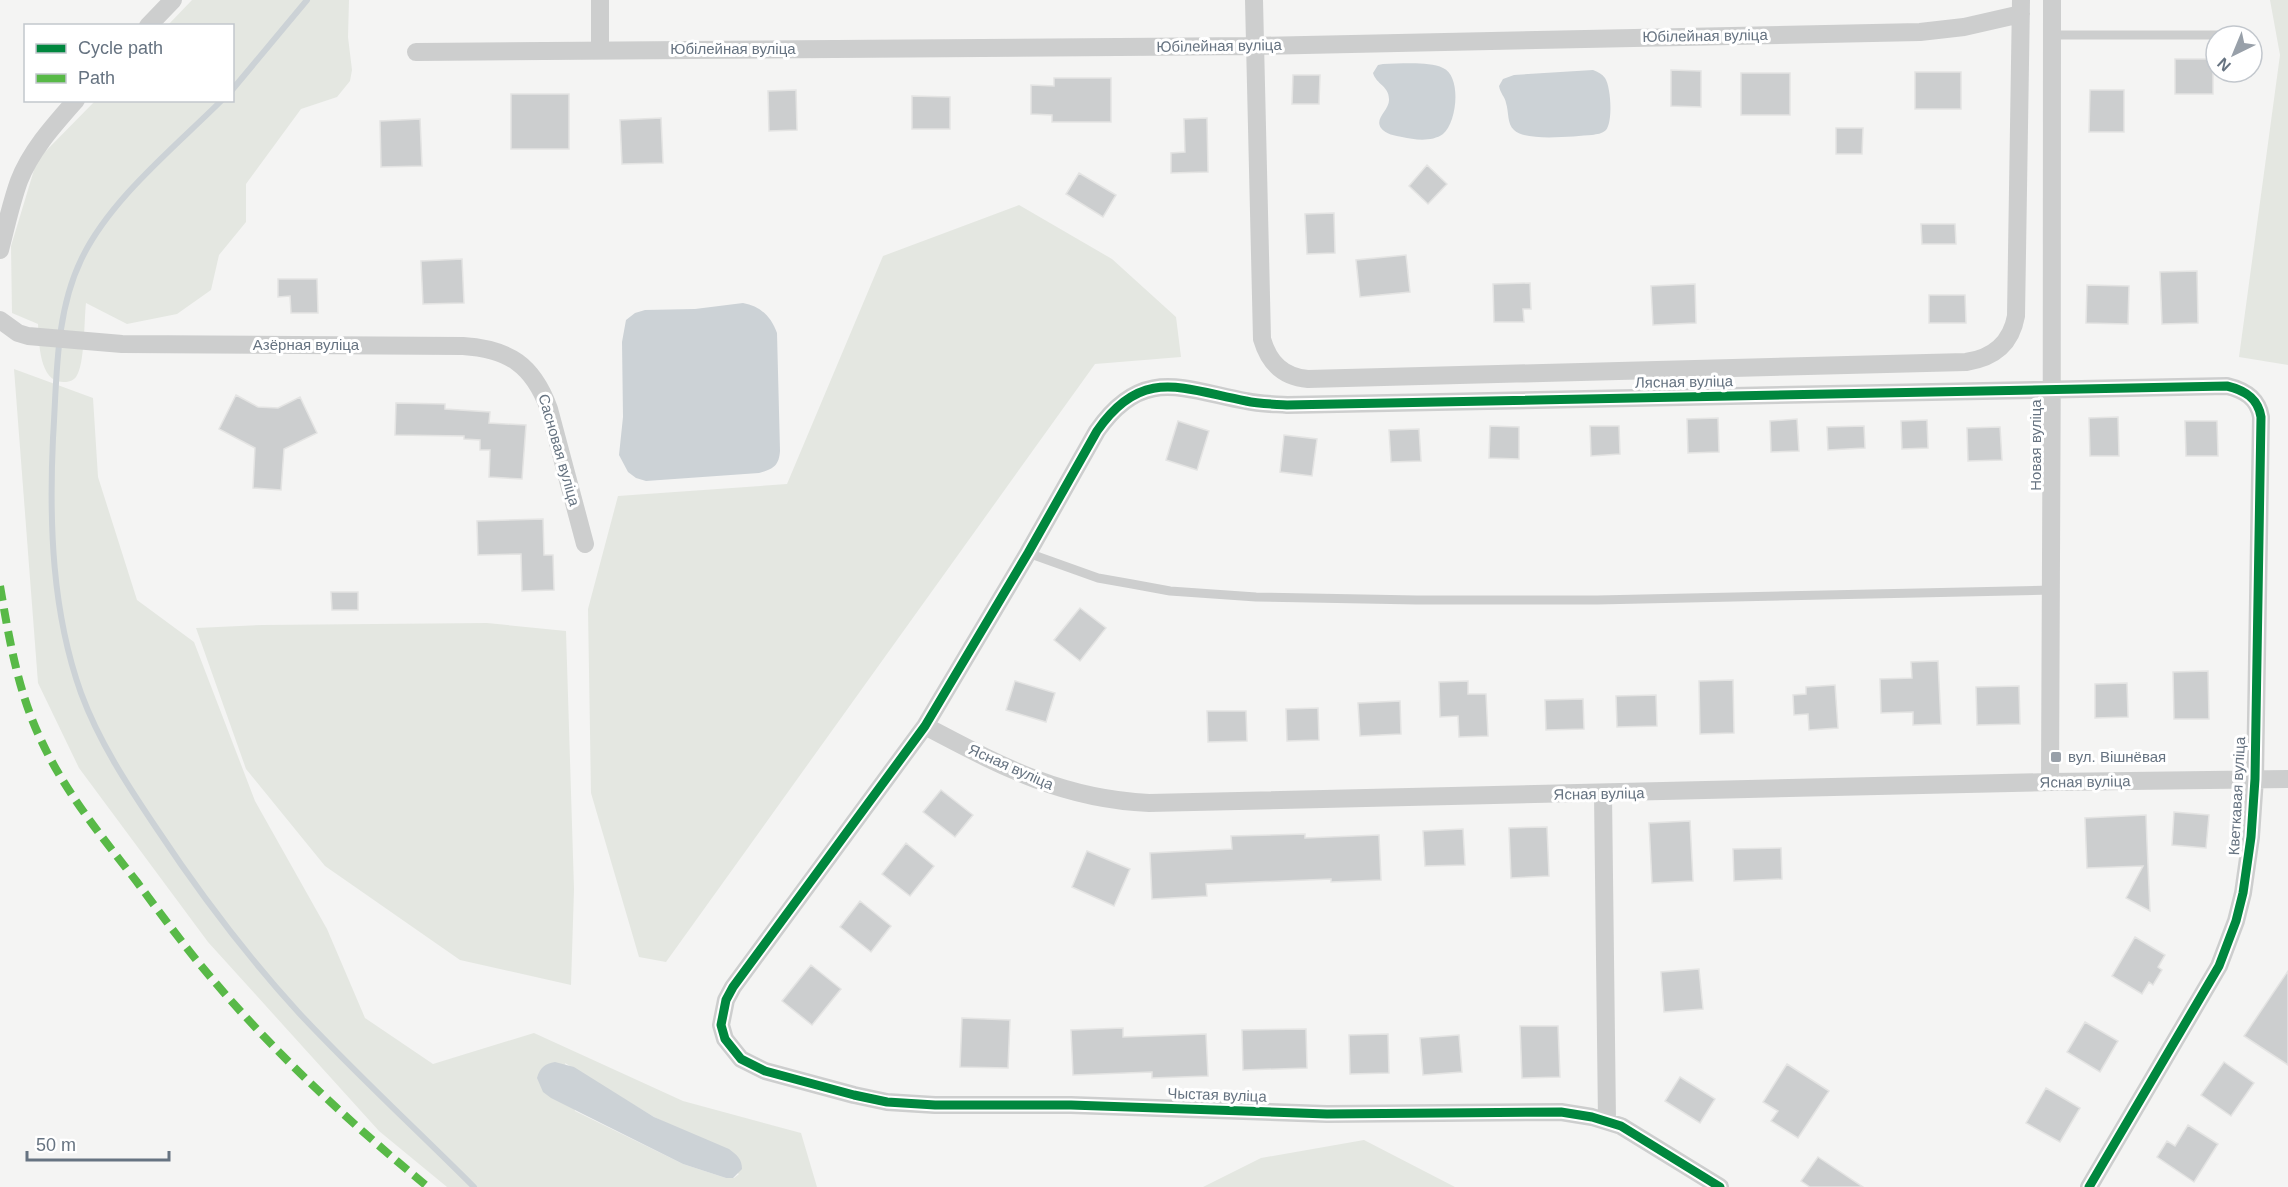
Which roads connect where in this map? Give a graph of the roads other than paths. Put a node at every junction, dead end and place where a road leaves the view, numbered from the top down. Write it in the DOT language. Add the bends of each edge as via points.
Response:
graph roads {
  1 [pos="173,0"];
  2 [pos="600,0"];
  3 [pos="1254,0"];
  4 [pos="2052,0"];
  5 [pos="2021,7"];
  6 [pos="150,24"];
  7 [pos="2052,35"];
  8 [pos="2204,35"];
  9 [pos="1254,46"];
  10 [pos="600,50"];
  11 [pos="416,52"];
  12 [pos="74,102"];
  13 [pos="0,250"];
  14 [pos="0,320"];
  15 [pos="520,364"];
  16 [pos="2227,386"];
  17 [pos="2050,389"];
  18 [pos="585,544"];
  19 [pos="1028,553"];
  20 [pos="2052,590"];
  21 [pos="925,726"];
  22 [pos="2255,779"];
  23 [pos="2288,779"];
  24 [pos="2050,782"];
  25 [pos="1603,794"];
  26 [pos="1607,1121"];
  27 [pos="1720,1187"];
  28 [pos="2089,1187"];
  1 -- 6 [label="street"];
  2 -- 10 [label="street"];
  3 -- 9 [label="street, Лясная вуліца"];
  4 -- 7 [label="street, Новая вуліца"];
  5 -- 9 [label="street, Юбілейная вуліца" via="1964,27 1920,32"];
  5 -- 9 [label="street, Лясная вуліца" via="2016,316 2010,336 1996,352 1966,362 1308,379 1289,375 1265,350 1261,329"];
  7 -- 8 [label="lane"];
  7 -- 17 [label="street, Новая вуліца"];
  9 -- 10 [label="street, Юбілейная вуліца"];
  10 -- 11 [label="street, Юбілейная вуліца"];
  12 -- 13 [label="street" via="26,165"];
  14 -- 15 [label="street, Азёрная вуліца" via="18,333 38,338 122,344 485,347 505,353"];
  15 -- 18 [label="street, Сасновая вуліца" via="543,392"];
  16 -- 17 [label="street, Лясная вуліца"];
  16 -- 22 [label="street, Кветкавая вуліца" via="2252,398 2261,417"];
  17 -- 19 [label="street, Лясная вуліца" via="1287,405 1161,386 1131,397 1106,417"];
  17 -- 20 [label="street, Новая вуліца"];
  19 -- 20 [label="lane" via="1098,578 1170,591 1256,597 1597,600"];
  19 -- 21 [label="street"];
  20 -- 24 [label="street, Новая вуліца"];
  21 -- 25 [label="street, Ясная вуліца" via="1038,781 1084,796 1127,802"];
  21 -- 26 [label="street, Чыстая вуліца" via="726,1000 721,1025 725,1039 732,1050 752,1065 854,1095 903,1103 1327,1114 1561,1112"];
  22 -- 23 [label="street, Ясная вуліца"];
  22 -- 24 [label="street, Ясная вуліца"];
  22 -- 28 [label="street, Кветкавая вуліца" via="2248,864 2228,946"];
  24 -- 25 [label="street, Ясная вуліца"];
  25 -- 26 [label="street"];
  26 -- 27 [label="street, Чыстая вуліца" via="1634,1133"];
}
